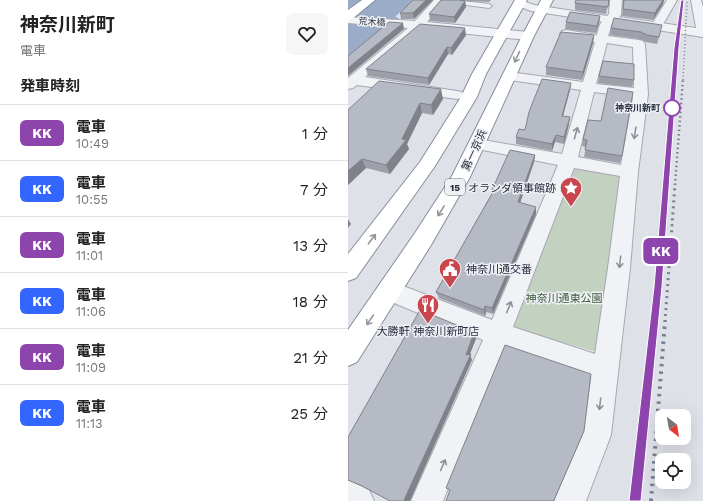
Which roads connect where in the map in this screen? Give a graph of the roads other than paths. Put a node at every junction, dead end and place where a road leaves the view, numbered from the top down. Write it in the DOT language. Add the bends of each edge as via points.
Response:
graph roads {
  1 [pos="356,0"];
  2 [pos="369,0"];
  3 [pos="672,0"];
  4 [pos="440,1"];
  5 [pos="520,1"];
  6 [pos="698,2"];
  7 [pos="544,5"];
  8 [pos="348,6"];
  9 [pos="489,6"];
  10 [pos="613,10"];
  11 [pos="348,16"];
  12 [pos="348,20"];
  13 [pos="418,25"];
  14 [pos="657,26"];
  15 [pos="503,33"];
  16 [pos="703,33"];
  17 [pos="561,34"];
  18 [pos="528,36"];
  19 [pos="602,39"];
  20 [pos="508,76"];
  21 [pos="351,82"];
  22 [pos="588,88"];
  23 [pos="641,94"];
  24 [pos="457,96"];
  25 [pos="478,144"];
  26 [pos="568,162"];
  27 [pos="629,172"];
  28 [pos="348,270"];
  29 [pos="390,291"];
  30 [pos="498,334"];
  31 [pos="348,353"];
  32 [pos="605,370"];
  33 [pos="348,496"];
  34 [pos="358,501"];
  35 [pos="427,501"];
  36 [pos="570,501"];
  1 -- 8 [label="highway"];
  2 -- 11 [label="highway"];
  3 -- 14 [label="street"];
  4 -- 9 [label="lane"];
  4 -- 13 [label="street"];
  5 -- 7 [label="street" via="531,8"];
  5 -- 15 [label="highway"];
  6 -- 16 [label="street"];
  7 -- 10 [label="street"];
  7 -- 18 [label="highway, 第一京浜 / 15"];
  10 -- 14 [label="street"];
  10 -- 19 [label="street"];
  12 -- 13 [label="street, 荒木橋"];
  13 -- 15 [label="street, 荒木橋"];
  13 -- 21 [label="street"];
  14 -- 16 [label="street"];
  15 -- 18 [label="street, 荒木橋"];
  28 -- 15 [label="highway, one-way" via="426,166 469,97"];
  17 -- 19 [label="street"];
  18 -- 20 [label="highway, 第一京浜 / 15, one-way"];
  19 -- 22 [label="street"];
  19 -- 23 [label="street" via="639,44"];
  20 -- 22 [label="street"];
  20 -- 25 [label="highway, 第一京浜 / 15"];
  21 -- 24 [label="street"];
  22 -- 23 [label="street"];
  26 -- 22 [label="street, one-way"];
  23 -- 27 [label="street, one-way"];
  25 -- 26 [label="street"];
  25 -- 29 [label="highway, 第一京浜 / 15, one-way" via="444,207"];
  26 -- 27 [label="street"];
  30 -- 26 [label="street, one-way"];
  27 -- 32 [label="street, one-way"];
  29 -- 30 [label="street"];
  29 -- 31 [label="highway, 第一京浜 / 15, one-way"];
  30 -- 32 [label="street"];
  35 -- 30 [label="street, one-way"];
  32 -- 36 [label="street, one-way" via="597,435"];
  33 -- 34 [label="street"];
}
